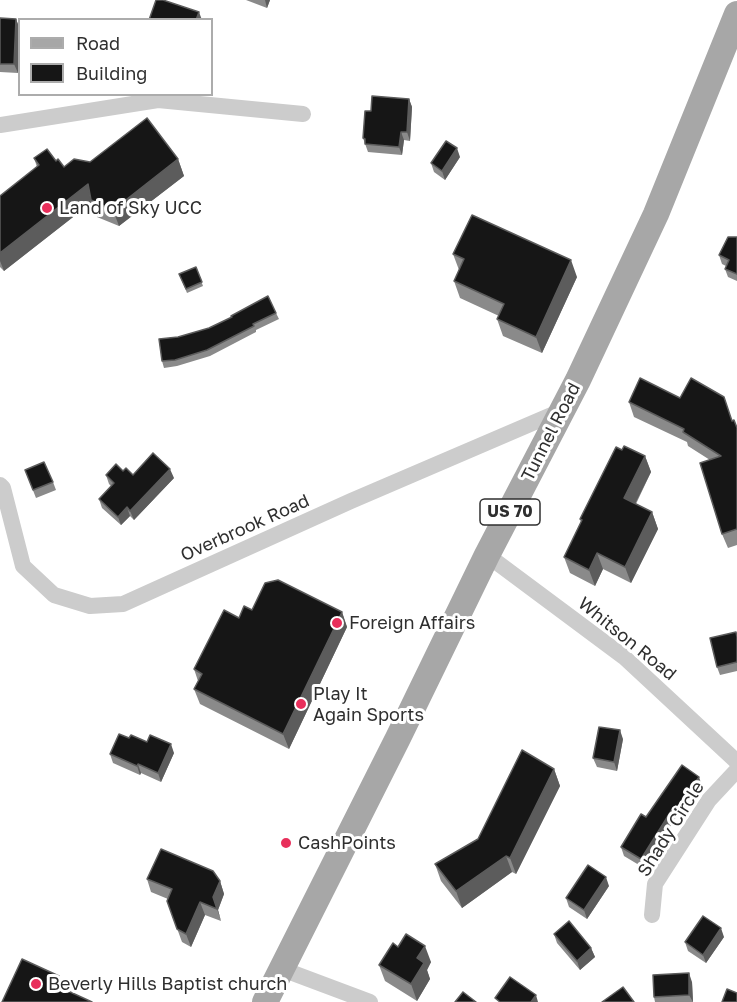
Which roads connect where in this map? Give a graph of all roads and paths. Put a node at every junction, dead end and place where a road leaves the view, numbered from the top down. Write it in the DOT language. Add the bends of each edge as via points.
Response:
graph roads {
  1 [pos="737,14"];
  2 [pos="303,114"];
  3 [pos="0,124"];
  4 [pos="564,409"];
  5 [pos="0,485"];
  6 [pos="487,555"];
  7 [pos="737,762"];
  8 [pos="737,770"];
  9 [pos="652,915"];
  10 [pos="282,969"];
  11 [pos="265,1002"];
  12 [pos="370,1002"];
  1 -- 4 [label="main road, Tunnel Road / US 70" via="656,214"];
  2 -- 3 [label="street" via="158,100"];
  4 -- 5 [label="street, Overbrook Road" via="123,604 90,606 54,595 23,566"];
  4 -- 6 [label="main road, Tunnel Road / US 70"];
  6 -- 7 [label="street, Whitson Road" via="624,657"];
  6 -- 10 [label="main road, Tunnel Road / US 70"];
  8 -- 9 [label="street, Shady Circle" via="709,800 655,884"];
  10 -- 11 [label="main road, Tunnel Road / US 70"];
  10 -- 12 [label="street"];
}
